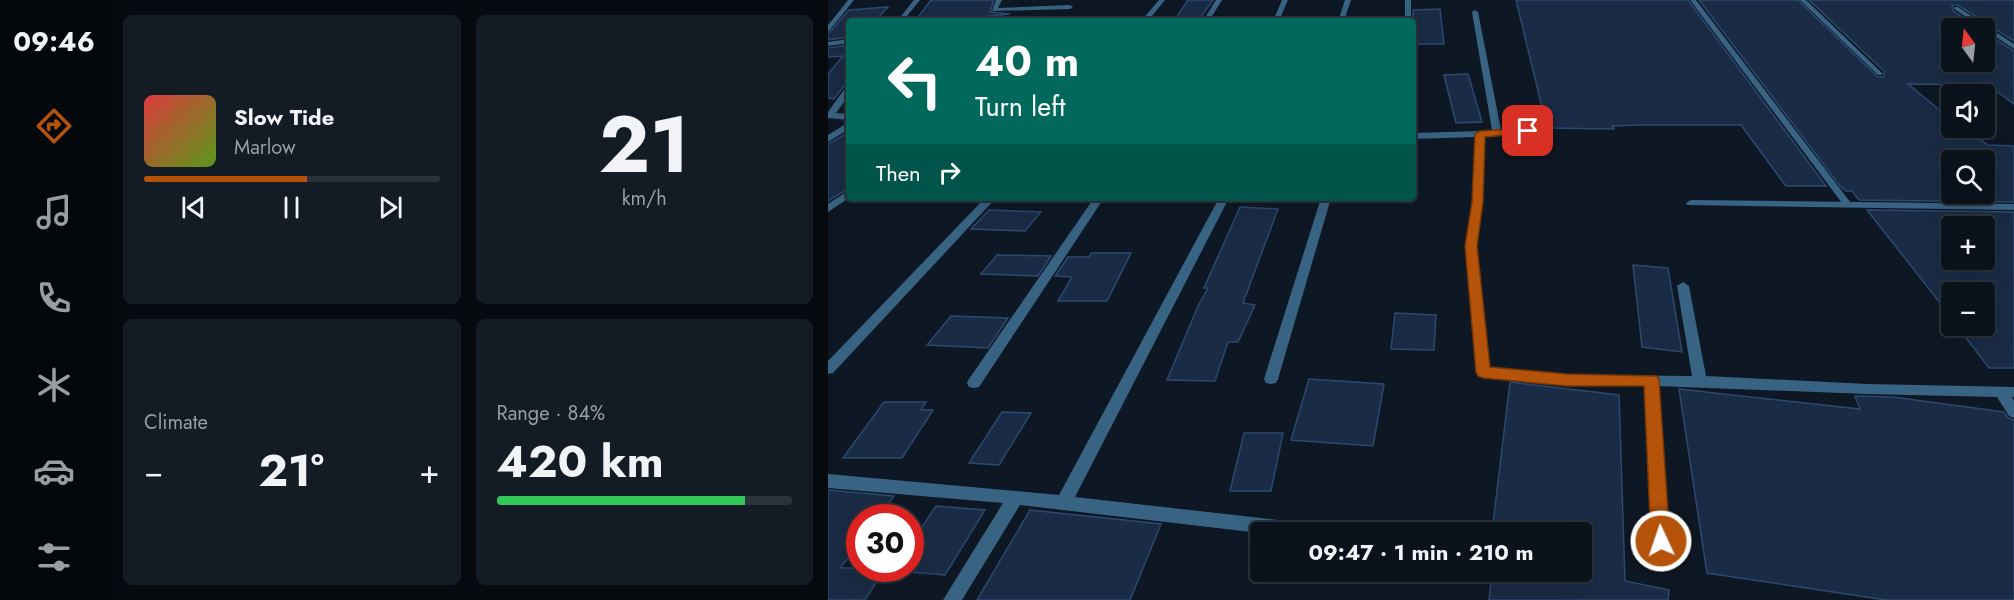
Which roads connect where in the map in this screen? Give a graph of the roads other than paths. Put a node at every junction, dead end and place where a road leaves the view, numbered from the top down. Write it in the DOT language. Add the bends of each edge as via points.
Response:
graph roads {
  1 [pos="851,0"];
  2 [pos="916,0"];
  3 [pos="999,0"];
  4 [pos="1162,0"];
  5 [pos="1219,0"];
  6 [pos="1285,0"];
  7 [pos="1348,0"];
  8 [pos="1408,0"];
  9 [pos="1693,0"];
  10 [pos="1803,0"];
  11 [pos="1070,7"];
  12 [pos="1956,8"];
  13 [pos="844,9"];
  14 [pos="1004,10"];
  15 [pos="1475,12"];
  16 [pos="902,18"];
  17 [pos="1000,18"];
  18 [pos="1147,18"];
  19 [pos="1208,18"];
  20 [pos="1277,18"];
  21 [pos="1342,18"];
  22 [pos="1408,18"];
  23 [pos="828,30"];
  24 [pos="846,41"];
  25 [pos="828,44"];
  26 [pos="2014,47"];
  27 [pos="1881,74"];
  28 [pos="846,93"];
  29 [pos="829,115"];
  30 [pos="846,117"];
  31 [pos="846,127"];
  32 [pos="1528,131"];
  33 [pos="1497,133"];
  34 [pos="1480,134"];
  35 [pos="1416,136"];
  36 [pos="828,139"];
  37 [pos="846,195"];
  38 [pos="988,201"];
  39 [pos="1098,201"];
  40 [pos="1222,201"];
  41 [pos="1325,201"];
  42 [pos="1690,203"];
  43 [pos="1848,205"];
  44 [pos="2014,207"];
  45 [pos="828,209"];
  46 [pos="1683,286"];
  47 [pos="828,369"];
  48 [pos="1270,379"];
  49 [pos="1652,380"];
  50 [pos="1700,381"];
  51 [pos="974,383"];
  52 [pos="2007,392"];
  53 [pos="2014,412"];
  54 [pos="828,481"];
  55 [pos="1016,497"];
  56 [pos="1063,503"];
  57 [pos="1250,525"];
  58 [pos="1662,564"];
  59 [pos="952,600"];
  1 -- 13 [label="lane"];
  2 -- 16 [label="street"];
  3 -- 14 [label="street" via="994,10"];
  4 -- 18 [label="street"];
  5 -- 19 [label="street"];
  6 -- 20 [label="street"];
  7 -- 21 [label="street"];
  8 -- 22 [label="street"];
  9 -- 43 [label="lane"];
  10 -- 27 [label="lane"];
  11 -- 14 [label="street"];
  12 -- 26 [label="lane"];
  13 -- 23 [label="street"];
  14 -- 17 [label="street"];
  15 -- 33 [label="street"];
  24 -- 25 [label="street"];
  28 -- 29 [label="street"];
  29 -- 30 [label="street"];
  31 -- 36 [label="street"];
  32 -- 33 [label="street"];
  33 -- 34 [label="street"];
  34 -- 35 [label="street"];
  34 -- 49 [label="street" via="1471,246 1483,372 1567,380"];
  37 -- 45 [label="street"];
  38 -- 47 [label="street"];
  39 -- 51 [label="street"];
  40 -- 56 [label="street"];
  41 -- 48 [label="street"];
  42 -- 43 [label="street"];
  43 -- 44 [label="street"];
  46 -- 50 [label="street"];
  49 -- 50 [label="street"];
  49 -- 58 [label="street"];
  50 -- 52 [label="street"];
  52 -- 53 [label="street"];
  54 -- 55 [label="street"];
  55 -- 56 [label="street"];
  55 -- 59 [label="street"];
  56 -- 57 [label="street"];
}
